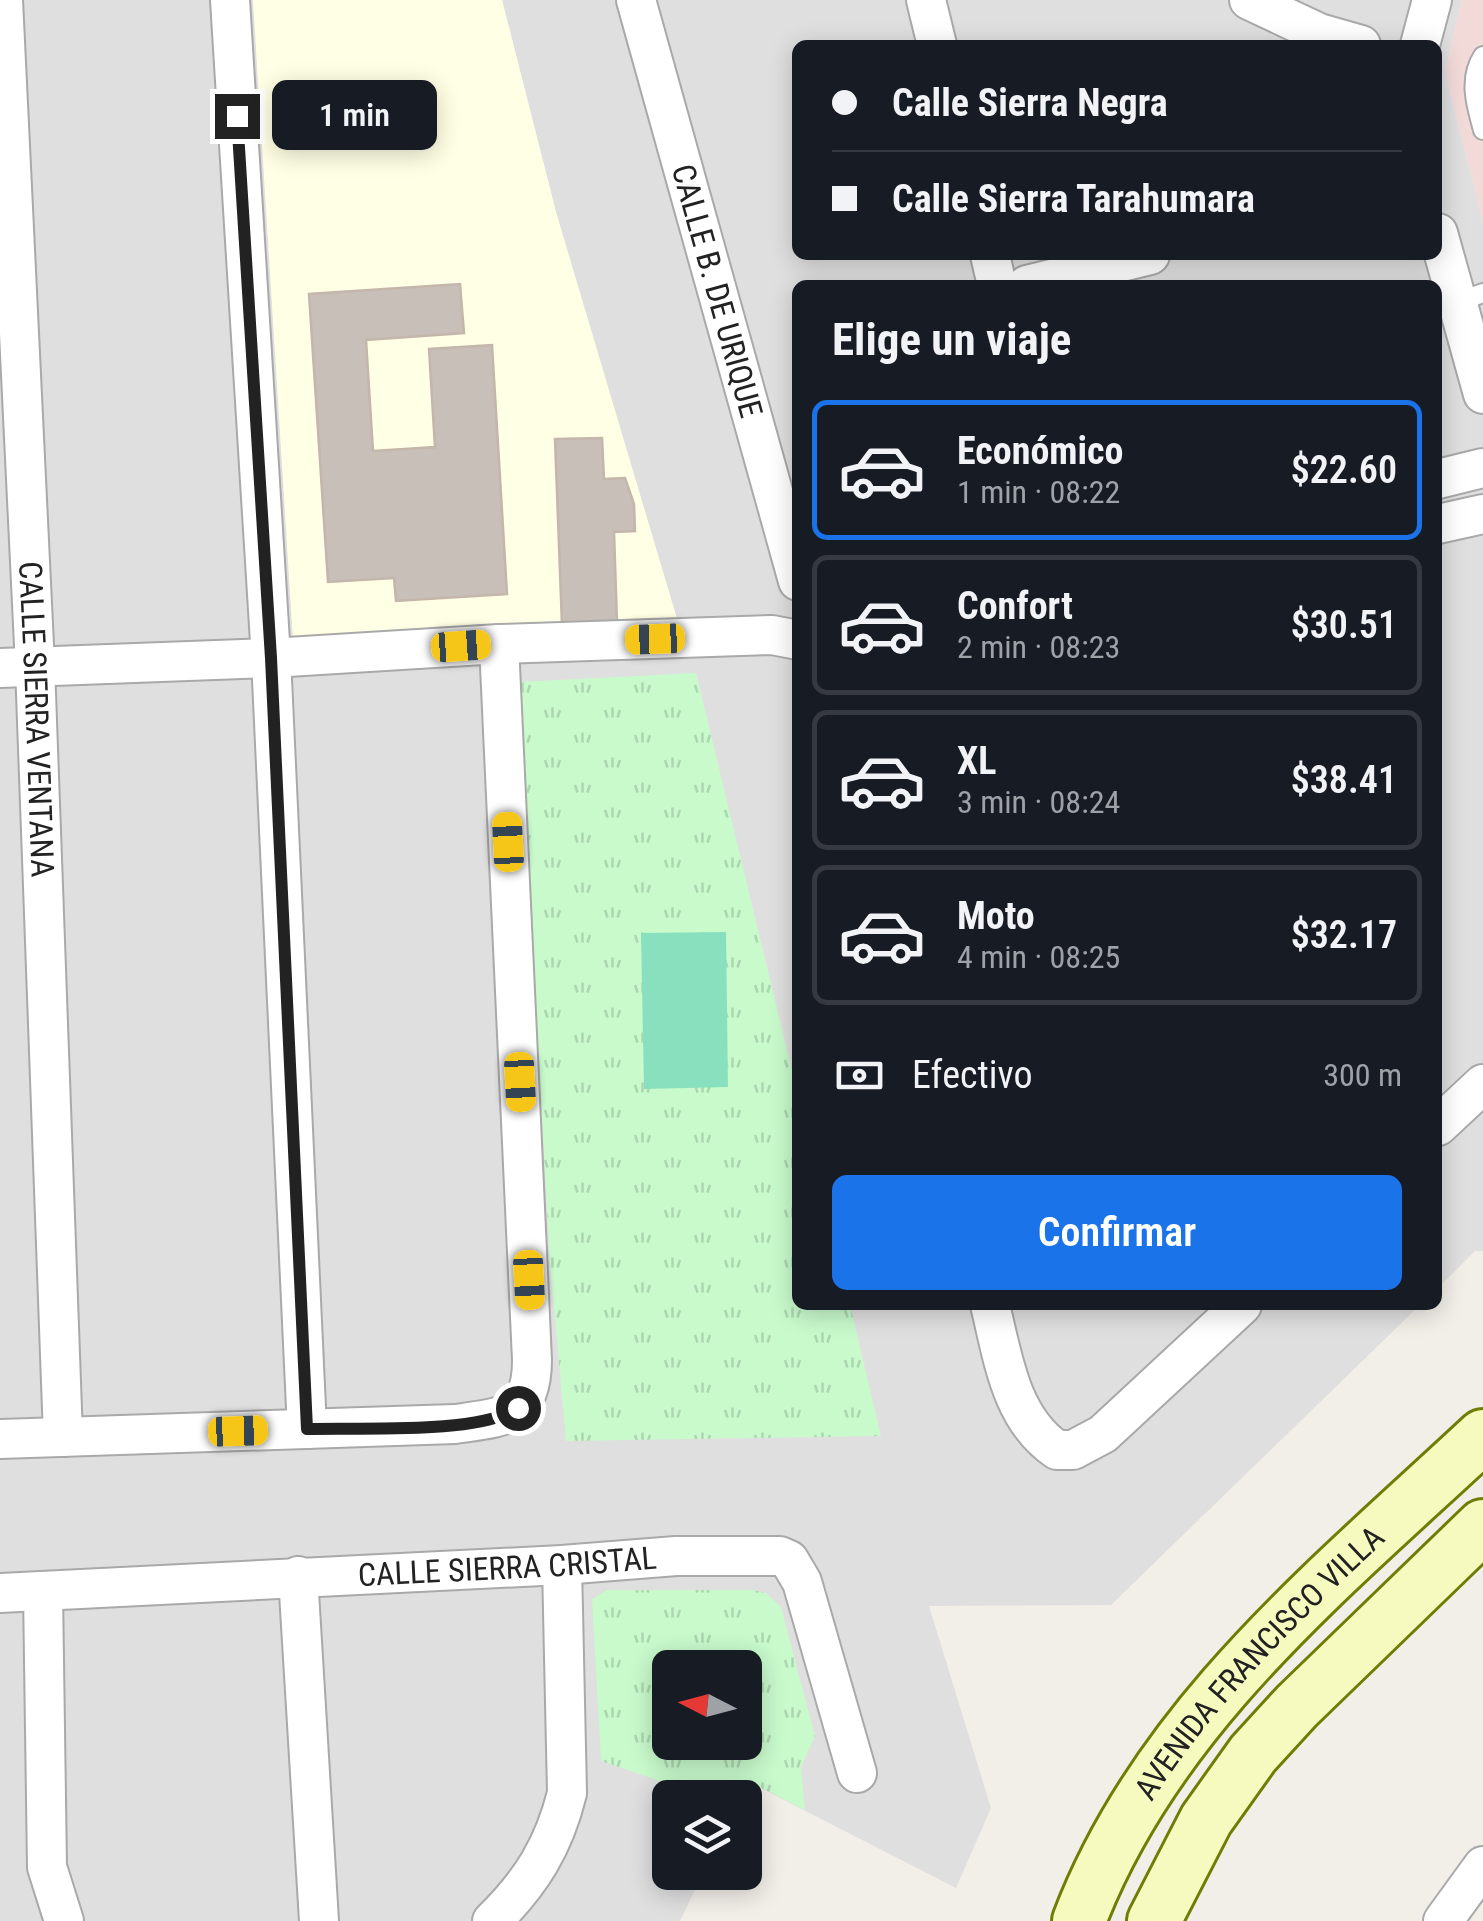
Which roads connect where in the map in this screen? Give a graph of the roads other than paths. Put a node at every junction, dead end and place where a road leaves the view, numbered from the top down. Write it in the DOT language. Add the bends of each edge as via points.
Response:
graph roads {
  1 [pos="4,0"];
  2 [pos="230,0"];
  3 [pos="636,0"];
  4 [pos="926,0"];
  5 [pos="1248,0"];
  6 [pos="1432,0"];
  7 [pos="936,40"];
  8 [pos="1344,40"];
  9 [pos="1421,40"];
  10 [pos="1483,56"];
  11 [pos="1483,130"];
  12 [pos="1442,241"];
  13 [pos="1130,260"];
  14 [pos="1048,280"];
  15 [pos="1470,297"];
  16 [pos="1483,394"];
  17 [pos="1483,468"];
  18 [pos="1442,478"];
  19 [pos="1483,514"];
  20 [pos="1442,523"];
  21 [pos="792,559"];
  22 [pos="789,633"];
  23 [pos="499,644"];
  24 [pos="271,658"];
  25 [pos="18,667"];
  26 [pos="1483,1084"];
  27 [pos="1442,1122"];
  28 [pos="991,1310"];
  29 [pos="1237,1310"];
  30 [pos="307,1429"];
  31 [pos="1483,1436"];
  32 [pos="63,1437"];
  33 [pos="0,1439"];
  34 [pos="1483,1526"];
  35 [pos="562,1565"];
  36 [pos="298,1576"];
  37 [pos="43,1591"];
  38 [pos="0,1593"];
  39 [pos="857,1773"];
  40 [pos="1483,1866"];
  41 [pos="64,1921"];
  42 [pos="320,1921"];
  43 [pos="492,1921"];
  44 [pos="1079,1921"];
  45 [pos="1154,1921"];
  46 [pos="1443,1921"];
  1 -- 25 [label="street, CALLE SIERRA VENTANA"];
  2 -- 24 [label="street"];
  3 -- 21 [label="street, CALLE B. DE URIQUE"];
  4 -- 7 [label="street"];
  5 -- 8 [label="street"];
  6 -- 9 [label="street"];
  10 -- 11 [label="lane" via="1474,82"];
  12 -- 15 [label="street"];
  13 -- 14 [label="street"];
  15 -- 16 [label="street"];
  17 -- 18 [label="street"];
  19 -- 20 [label="street"];
  22 -- 23 [label="street"];
  23 -- 24 [label="street"];
  23 -- 30 [label="street" via="529,1391 518,1408 491,1419"];
  24 -- 25 [label="street"];
  24 -- 30 [label="street"];
  25 -- 32 [label="street, CALLE SIERRA VENTANA"];
  26 -- 27 [label="street"];
  28 -- 29 [label="street" via="1011,1388 1030,1426 1057,1450 1073,1450 1104,1434"];
  30 -- 32 [label="street"];
  31 -- 44 [label="main road, AVENIDA FRANCISCO VILLA" via="1216,1694 1143,1798"];
  32 -- 33 [label="street"];
  34 -- 45 [label="main road, AVENIDA FRANCISCO VILLA" via="1253,1754 1206,1820"];
  35 -- 36 [label="street, CALLE SIERRA CRISTAL"];
  35 -- 39 [label="street, CALLE SIERRA CRISTAL" via="764,1554 788,1560 802,1582"];
  35 -- 43 [label="street" via="567,1793 545,1858"];
  36 -- 37 [label="street, CALLE SIERRA CRISTAL"];
  36 -- 42 [label="street"];
  37 -- 38 [label="street, CALLE SIERRA CRISTAL"];
  37 -- 41 [label="street" via="47,1867"];
  40 -- 46 [label="street"];
}
